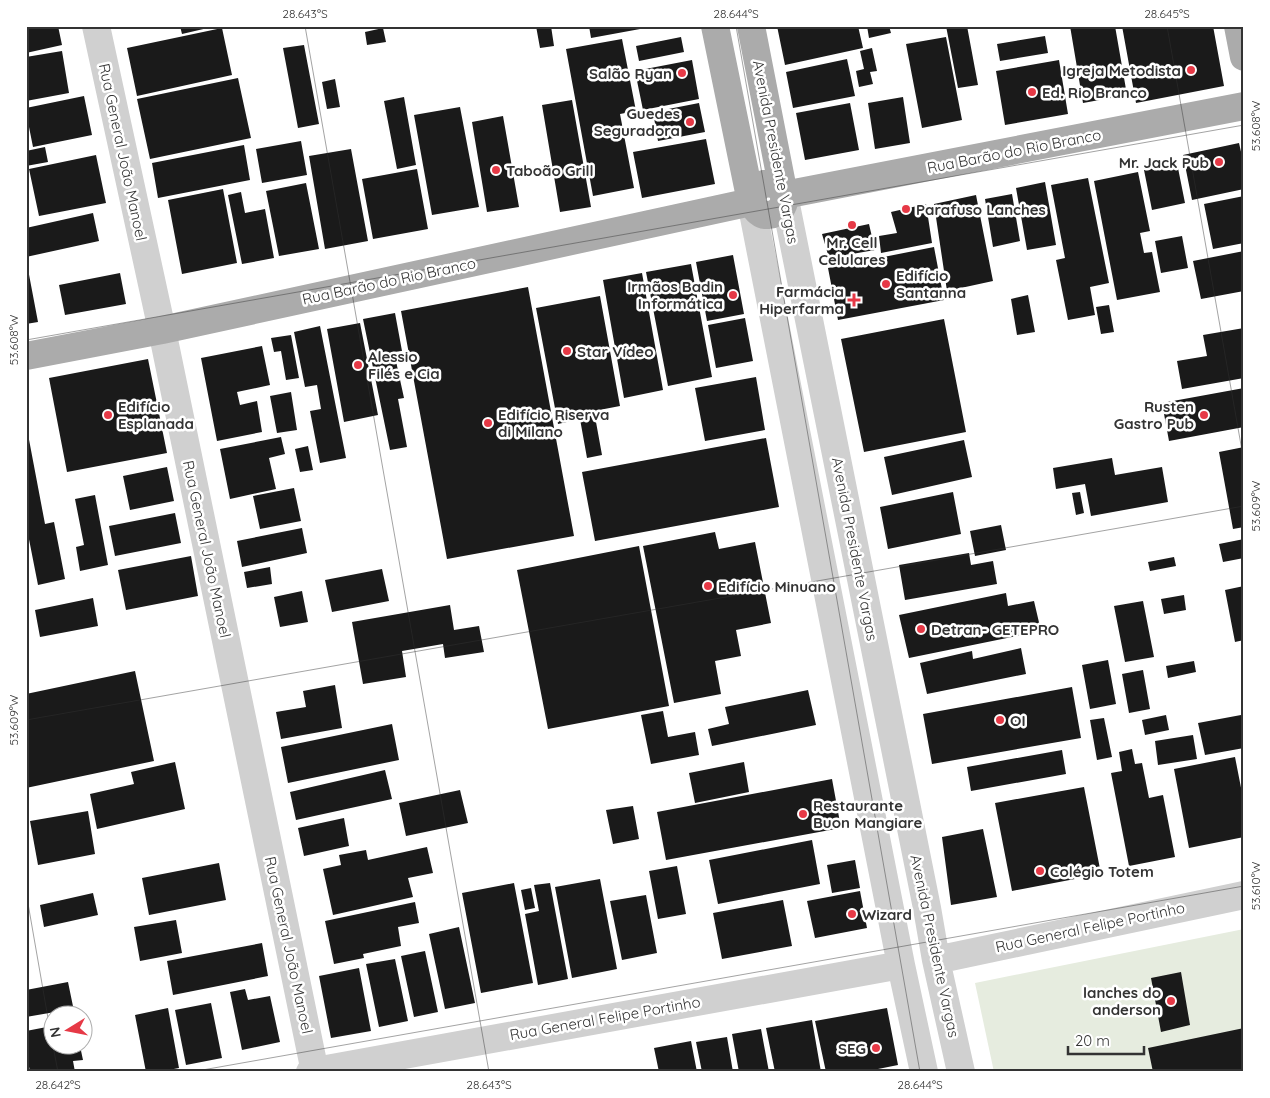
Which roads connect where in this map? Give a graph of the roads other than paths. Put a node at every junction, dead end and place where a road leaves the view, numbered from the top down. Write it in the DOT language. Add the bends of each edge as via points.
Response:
graph roads {
  1 [pos="96,26"];
  2 [pos="715,26"];
  3 [pos="752,26"];
  4 [pos="1238,26"];
  5 [pos="1244,56"];
  6 [pos="1244,106"];
  7 [pos="784,196"];
  8 [pos="751,202"];
  9 [pos="162,330"];
  10 [pos="26,356"];
  11 [pos="1244,895"];
  12 [pos="936,960"];
  13 [pos="900,965"];
  14 [pos="314,1071"];
  15 [pos="924,1072"];
  16 [pos="961,1072"];
  1 -- 9 [label="street, Rua General João Manoel"];
  2 -- 8 [label="main road"];
  3 -- 7 [label="main road, Avenida Presidente Vargas"];
  4 -- 5 [label="main road"];
  6 -- 7 [label="main road, Rua Barão do Rio Branco"];
  7 -- 8 [label="main road" via="783,206 776,214 766,216 756,211"];
  7 -- 12 [label="street, Avenida Presidente Vargas"];
  8 -- 9 [label="main road, Rua Barão do Rio Branco"];
  8 -- 13 [label="street"];
  9 -- 10 [label="main road, Rua Barão do Rio Branco"];
  9 -- 14 [label="street, Rua General João Manoel"];
  11 -- 12 [label="street, Rua General Felipe Portinho"];
  12 -- 13 [label="street" via="934,973 921,982 906,976"];
  12 -- 16 [label="street, Avenida Presidente Vargas"];
  13 -- 14 [label="street, Rua General Felipe Portinho"];
  13 -- 15 [label="street"];
}
